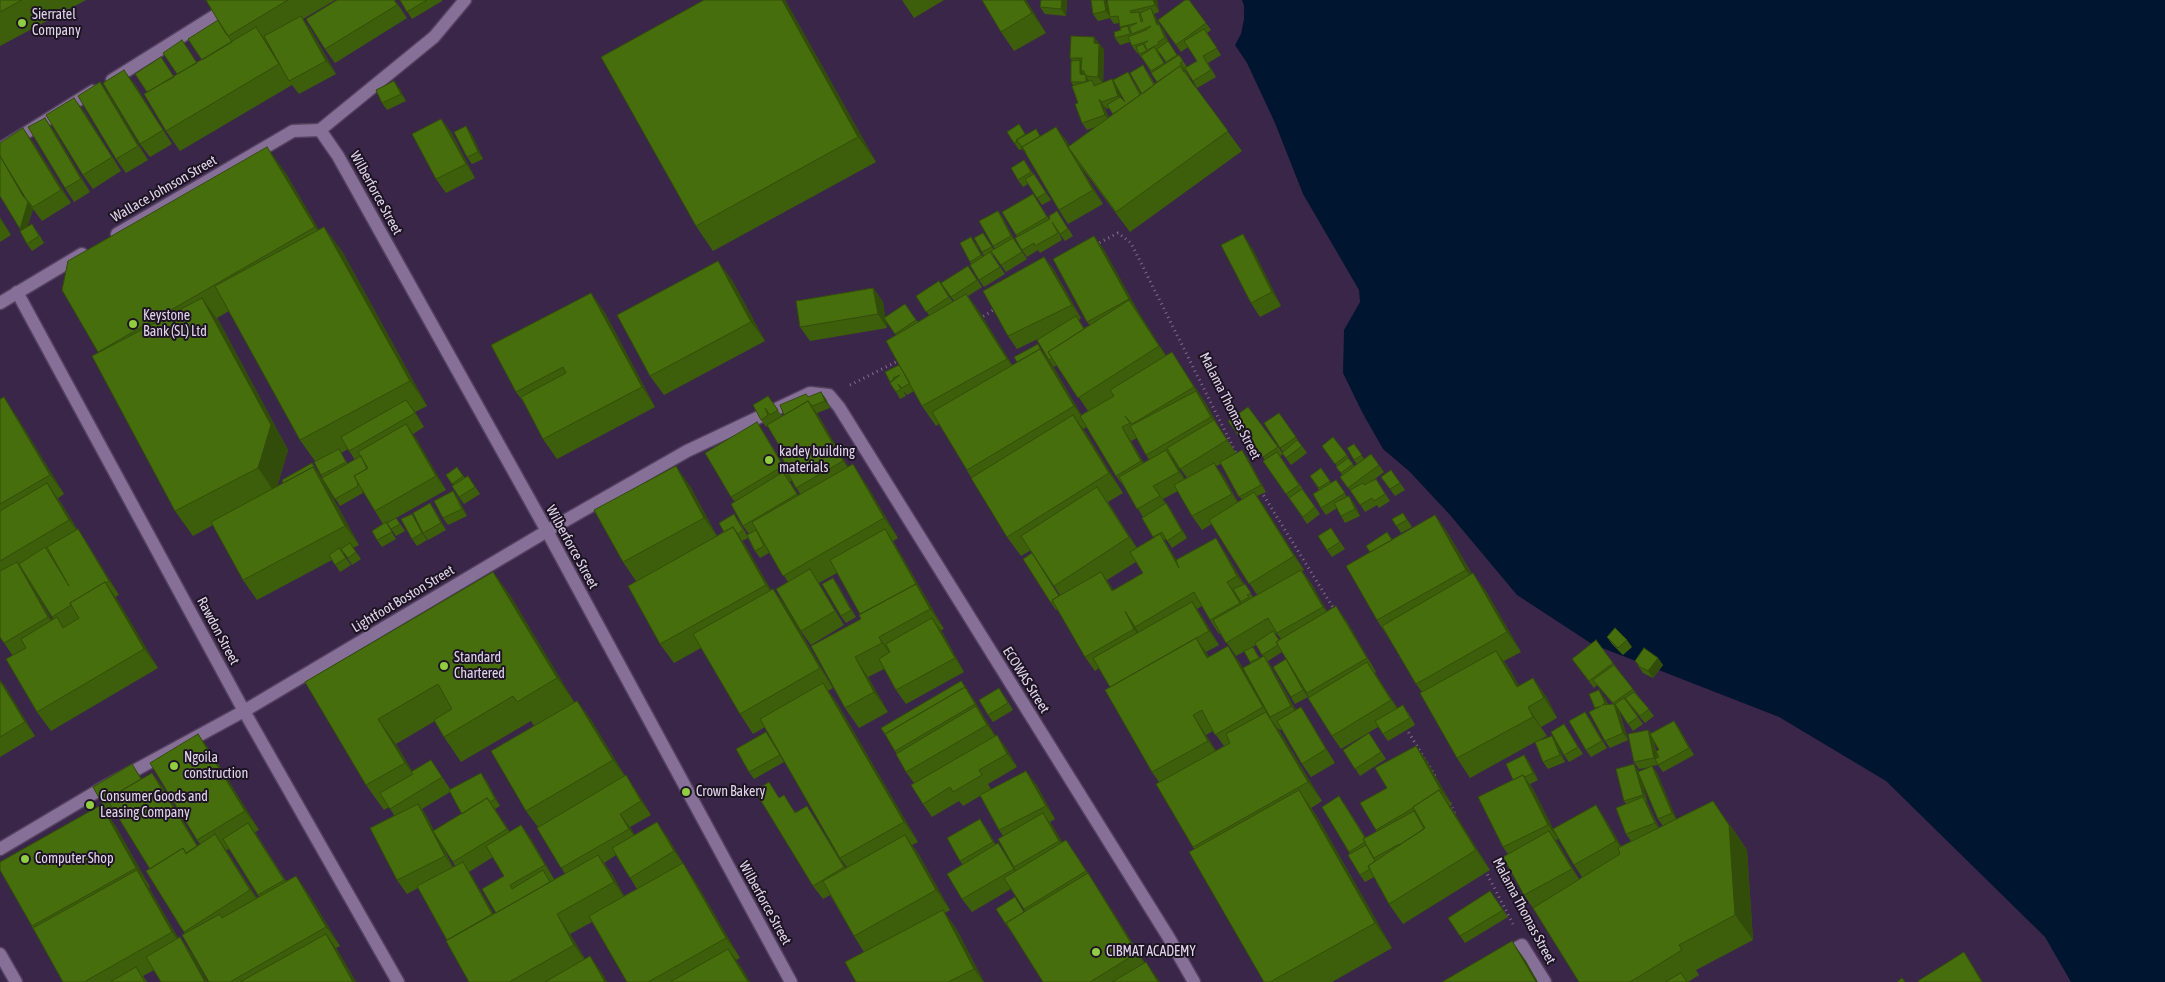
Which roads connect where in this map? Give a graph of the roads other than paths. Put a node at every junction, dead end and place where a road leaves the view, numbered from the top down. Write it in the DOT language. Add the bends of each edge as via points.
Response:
graph roads {
  1 [pos="240,0"];
  2 [pos="465,0"];
  3 [pos="320,130"];
  4 [pos="0,148"];
  5 [pos="17,292"];
  6 [pos="0,303"];
  7 [pos="829,395"];
  8 [pos="547,531"];
  9 [pos="244,711"];
  10 [pos="0,849"];
  11 [pos="0,954"];
  12 [pos="1489,964"];
  13 [pos="16,982"];
  14 [pos="398,982"];
  15 [pos="791,982"];
  16 [pos="1194,982"];
  17 [pos="1545,982"];
  1 -- 4 [label="street"];
  2 -- 3 [label="street" via="434,37"];
  3 -- 5 [label="street, Wallace Johnson Street" via="293,130"];
  3 -- 8 [label="street, Wilberforce Street" via="338,156"];
  5 -- 6 [label="street, Wallace Johnson Street"];
  5 -- 9 [label="street, Rawdon Street"];
  7 -- 8 [label="street, Lightfoot Boston Street" via="810,393 687,451"];
  7 -- 16 [label="street, ECOWAS Street" via="840,407"];
  8 -- 9 [label="street, Lightfoot Boston Street"];
  8 -- 15 [label="street, Wilberforce Street"];
  9 -- 10 [label="street, Lightfoot Boston Street" via="106,786"];
  9 -- 14 [label="street, Rawdon Street"];
  11 -- 13 [label="street"];
  12 -- 17 [label="street, Malama Thomas Street" via="1522,945"];
}
